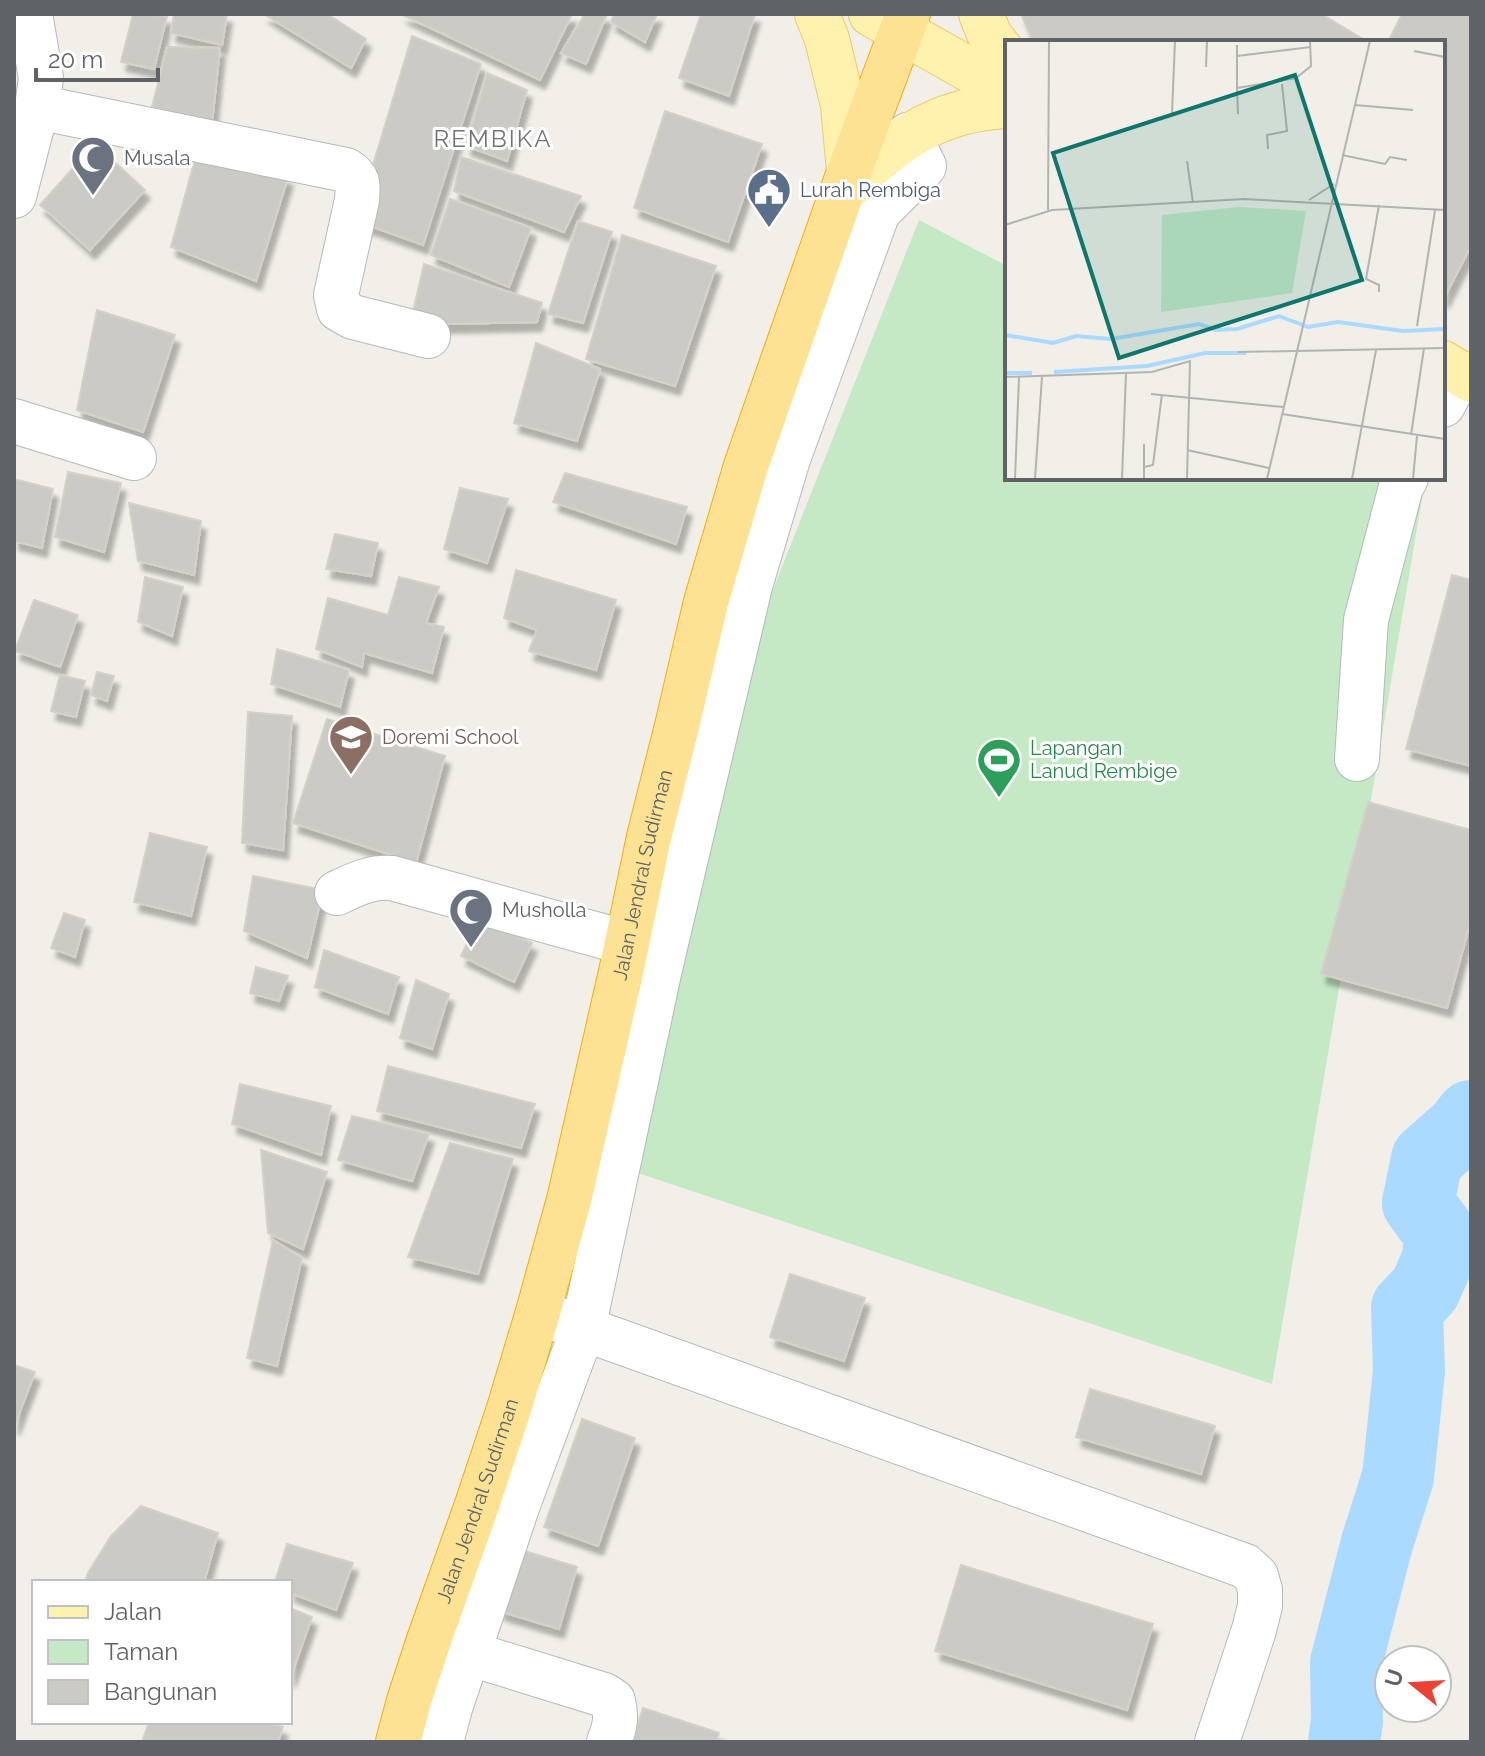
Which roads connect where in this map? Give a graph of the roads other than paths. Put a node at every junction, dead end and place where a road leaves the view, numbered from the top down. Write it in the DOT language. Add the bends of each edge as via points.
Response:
graph roads {
  1 [pos="30,14"];
  2 [pos="817,14"];
  3 [pos="981,14"];
  4 [pos="893,19"];
  5 [pos="1005,55"];
  6 [pos="1005,90"];
  7 [pos="1005,106"];
  8 [pos="37,107"];
  9 [pos="908,135"];
  10 [pos="845,183"];
  11 [pos="14,196"];
  12 [pos="428,336"];
  13 [pos="14,421"];
  14 [pos="134,458"];
  15 [pos="1405,480"];
  16 [pos="1357,759"];
  17 [pos="337,893"];
  18 [pos="627,943"];
  19 [pos="538,1312"];
  20 [pos="583,1329"];
  21 [pos="448,1646"];
  22 [pos="398,1742"];
  23 [pos="441,1742"];
  24 [pos="609,1742"];
  25 [pos="1217,1742"];
  1 -- 8 [label="street" via="41,78"];
  2 -- 10 [label="main road" via="843,105"];
  3 -- 5 [label="main road"];
  4 -- 6 [label="main road"];
  4 -- 10 [label="highway, Jalan Jendral Sudirman"];
  7 -- 9 [label="main road" via="947,117"];
  8 -- 11 [label="street"];
  8 -- 12 [label="street" via="355,175 357,200 336,295 339,309"];
  9 -- 10 [label="main road"];
  9 -- 20 [label="street" via="924,166 878,212 788,459 750,586"];
  10 -- 18 [label="highway, Jalan Jendral Sudirman" via="746,466 706,602"];
  13 -- 14 [label="street"];
  15 -- 16 [label="street" via="1366,620"];
  17 -- 18 [label="street" via="369,879 392,878"];
  18 -- 19 [label="highway, Jalan Jendral Sudirman"];
  19 -- 20 [label="street"];
  19 -- 21 [label="highway, Jalan Jendral Sudirman" via="477,1505"];
  20 -- 21 [label="street" via="517,1507"];
  20 -- 25 [label="street" via="1245,1566 1256,1576 1260,1606"];
  21 -- 22 [label="highway, Jalan Jendral Sudirman" via="409,1701"];
  21 -- 23 [label="street"];
  21 -- 24 [label="street" via="604,1695 616,1712"];
}
